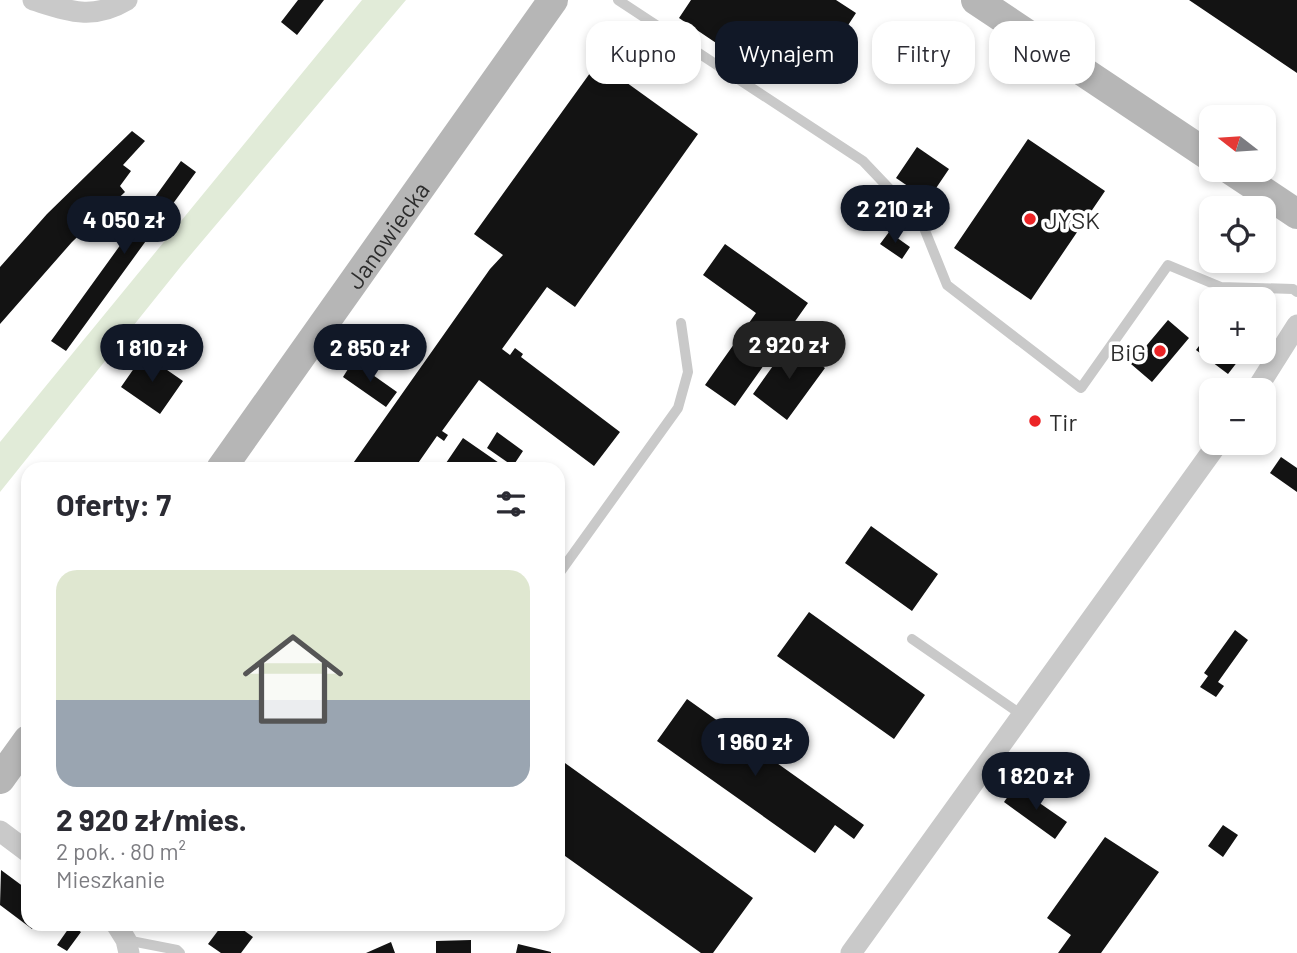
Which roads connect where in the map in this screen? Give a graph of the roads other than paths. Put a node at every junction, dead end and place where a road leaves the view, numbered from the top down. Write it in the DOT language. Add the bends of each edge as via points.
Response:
graph roads {
  1 [pos="33,0"];
  2 [pos="127,0"];
  3 [pos="553,0"];
  4 [pos="618,0"];
  5 [pos="975,0"];
  6 [pos="1199,149"];
  7 [pos="1249,182"];
  8 [pos="1297,214"];
  9 [pos="1297,292"];
  10 [pos="681,323"];
  11 [pos="1297,325"];
  12 [pos="1264,378"];
  13 [pos="1209,455"];
  14 [pos="226,462"];
  15 [pos="565,565"];
  16 [pos="912,639"];
  17 [pos="1022,715"];
  18 [pos="21,750"];
  19 [pos="0,779"];
  20 [pos="0,831"];
  21 [pos="21,847"];
  22 [pos="124,939"];
  23 [pos="180,953"];
  24 [pos="851,953"];
  1 -- 2 [label="street" via="80,13 106,11"];
  3 -- 14 [label="street, Janowiecka"];
  4 -- 9 [label="lane" via="863,161 922,223 947,285 1081,388 1168,265 1222,287"];
  5 -- 6 [label="street"];
  7 -- 8 [label="street"];
  10 -- 15 [label="lane" via="688,372 678,408"];
  11 -- 12 [label="street"];
  13 -- 17 [label="street"];
  16 -- 17 [label="lane"];
  17 -- 24 [label="street"];
  18 -- 19 [label="street"];
  20 -- 21 [label="street"];
  22 -- 23 [label="lane"];
}
